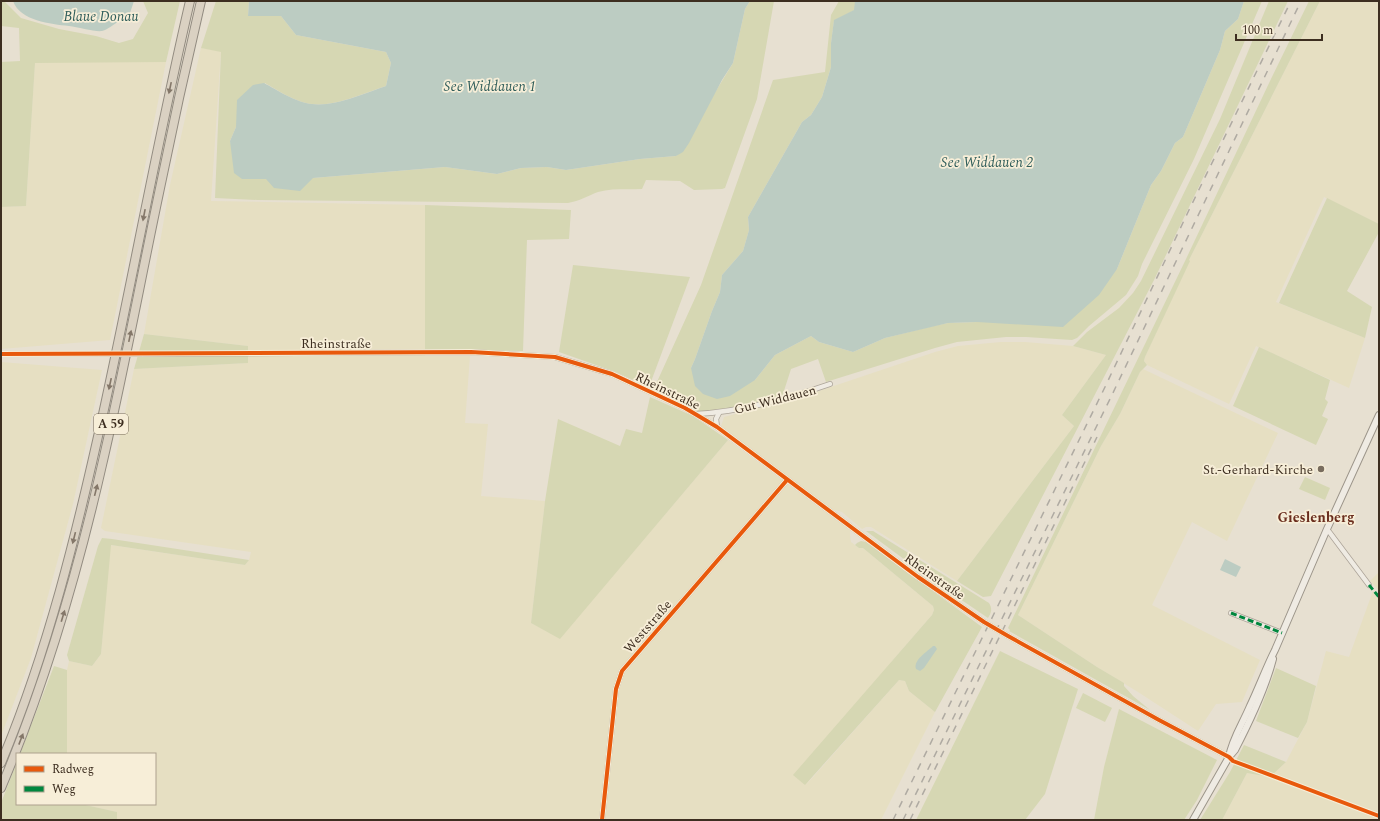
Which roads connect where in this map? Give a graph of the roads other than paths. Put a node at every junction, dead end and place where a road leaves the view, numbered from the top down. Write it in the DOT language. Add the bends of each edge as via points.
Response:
graph roads {
  1 [pos="185,1"];
  2 [pos="190,1"];
  3 [pos="200,1"];
  4 [pos="206,1"];
  5 [pos="179,50"];
  6 [pos="190,50"];
  7 [pos="1,354"];
  8 [pos="830,384"];
  9 [pos="719,413"];
  10 [pos="696,414"];
  11 [pos="1379,415"];
  12 [pos="716,427"];
  13 [pos="787,480"];
  14 [pos="1327,529"];
  15 [pos="1369,585"];
  16 [pos="1231,612"];
  17 [pos="1282,633"];
  18 [pos="1229,757"];
  19 [pos="1,763"];
  20 [pos="1,788"];
  21 [pos="602,820"];
  22 [pos="1193,820"];
  1 -- 5 [label="highway"];
  2 -- 5 [label="highway, A 59"];
  3 -- 6 [label="highway, A 59"];
  4 -- 6 [label="highway"];
  5 -- 19 [label="highway, A 59, one-way" via="82,506 51,620"];
  20 -- 6 [label="highway, A 59, one-way" via="49,661 87,527 125,361"];
  7 -- 10 [label="street, Rheinstraße, bridge" via="471,352 556,357 612,374"];
  8 -- 9 [label="street, Gut Widdauen" via="784,399"];
  9 -- 10 [label="street, Gut Widdauen"];
  9 -- 12 [label="street, Gut Widdauen"];
  10 -- 12 [label="street, Rheinstraße"];
  11 -- 14 [label="main road"];
  12 -- 13 [label="street, Rheinstraße"];
  13 -- 18 [label="street, Rheinstraße, bridge" via="918,577 984,622"];
  13 -- 21 [label="street, Weststraße" via="622,671 616,689"];
  14 -- 15 [label="street"];
  14 -- 17 [label="main road"];
  16 -- 17 [label="street"];
  17 -- 18 [label="main road" via="1271,669 1254,709 1236,750"];
  18 -- 22 [label="main road"];
}
